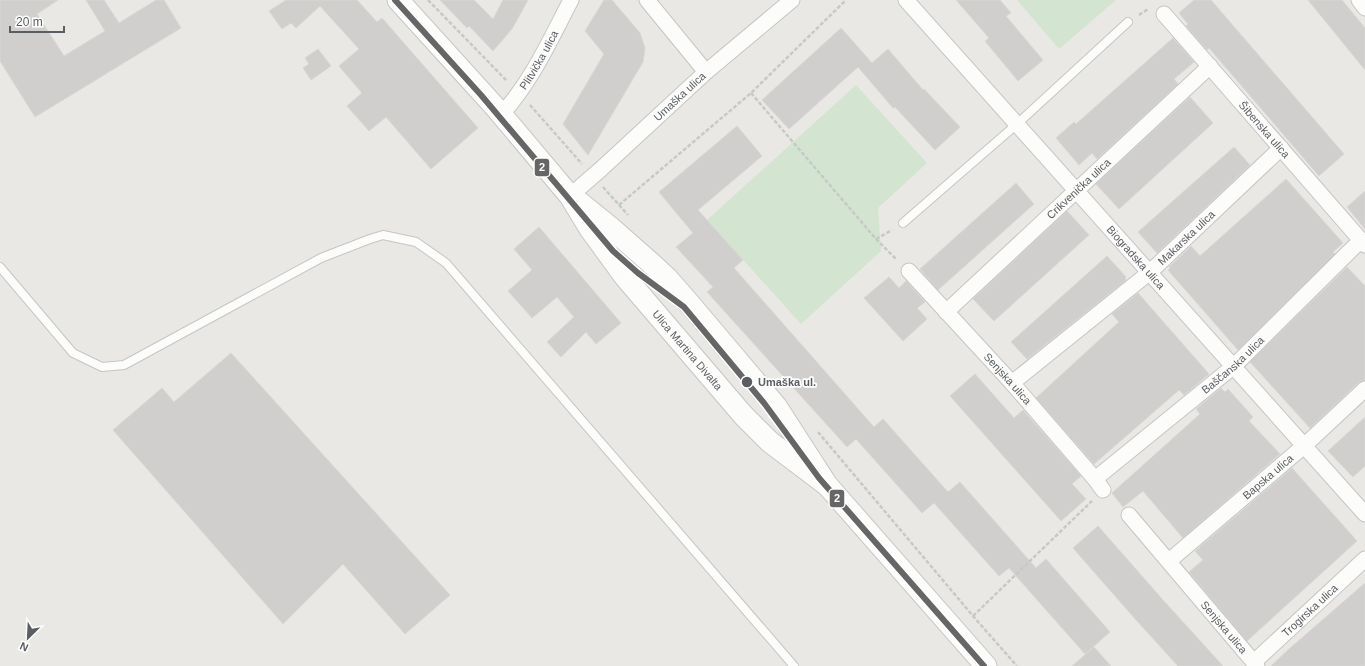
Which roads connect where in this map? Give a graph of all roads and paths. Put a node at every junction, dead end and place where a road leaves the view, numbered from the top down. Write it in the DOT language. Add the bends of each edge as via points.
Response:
graph roads {
  1 [pos="398,0"];
  2 [pos="571,0"];
  3 [pos="646,0"];
  4 [pos="792,0"];
  5 [pos="846,0"];
  6 [pos="906,0"];
  7 [pos="1358,0"];
  8 [pos="1365,8"];
  9 [pos="1158,10"];
  10 [pos="1128,22"];
  11 [pos="1210,66"];
  12 [pos="706,72"];
  13 [pos="751,93"];
  14 [pos="501,115"];
  15 [pos="1017,124"];
  16 [pos="1281,148"];
  17 [pos="1077,190"];
  18 [pos="570,196"];
  19 [pos="619,205"];
  20 [pos="903,223"];
  21 [pos="876,240"];
  22 [pos="1363,242"];
  23 [pos="0,267"];
  24 [pos="909,271"];
  25 [pos="1150,272"];
  26 [pos="946,312"];
  27 [pos="1234,366"];
  28 [pos="1012,383"];
  29 [pos="1365,389"];
  30 [pos="1304,445"];
  31 [pos="1099,484"];
  32 [pos="827,485"];
  33 [pos="1365,514"];
  34 [pos="1129,515"];
  35 [pos="1365,559"];
  36 [pos="1169,561"];
  37 [pos="973,616"];
  38 [pos="1256,664"];
  39 [pos="794,666"];
  40 [pos="986,666"];
  1 -- 14 [label="street, Ulica Martina Divalta"];
  2 -- 14 [label="street, Plitvička ulica" via="528,80 516,99"];
  3 -- 12 [label="street"];
  4 -- 12 [label="street, Umaška ulica"];
  5 -- 13 [label="path"];
  6 -- 15 [label="street, Biogradska ulica"];
  7 -- 8 [label="street"];
  9 -- 10 [label="path"];
  9 -- 11 [label="street, Šibenska ulica"];
  10 -- 15 [label="lane"];
  11 -- 16 [label="street, Šibenska ulica"];
  11 -- 17 [label="street, Crikvenička ulica"];
  12 -- 18 [label="street, Umaška ulica"];
  13 -- 19 [label="path"];
  13 -- 21 [label="path"];
  14 -- 18 [label="street, Ulica Martina Divalta"];
  15 -- 17 [label="street, Biogradska ulica"];
  15 -- 20 [label="lane"];
  16 -- 22 [label="street, Šibenska ulica"];
  16 -- 25 [label="street, Makarska ulica"];
  17 -- 25 [label="street, Biogradska ulica"];
  17 -- 26 [label="street, Crikvenička ulica"];
  18 -- 32 [label="street, Ulica Martina Divalta" via="625,277 743,415 770,442"];
  18 -- 32 [label="street, Ulica Martina Divalta" via="592,212 668,279 776,406"];
  20 -- 21 [label="path"];
  21 -- 24 [label="path"];
  22 -- 27 [label="street, Baščanska ulica"];
  23 -- 39 [label="lane" via="73,353 102,367 124,365 321,258 383,235 416,242 446,263"];
  24 -- 26 [label="street, Senjska ulica"];
  25 -- 27 [label="street, Biogradska ulica"];
  25 -- 28 [label="street, Makarska ulica"];
  26 -- 28 [label="street, Senjska ulica"];
  27 -- 30 [label="street, Biogradska ulica"];
  27 -- 31 [label="street, Baščanska ulica"];
  28 -- 31 [label="street, Senjska ulica"];
  29 -- 30 [label="street, Bapska ulica"];
  30 -- 33 [label="street, Biogradska ulica"];
  30 -- 36 [label="street, Bapska ulica"];
  31 -- 37 [label="path"];
  32 -- 40 [label="street, Ulica Martina Divalta"];
  34 -- 36 [label="street, Senjska ulica"];
  35 -- 38 [label="street, Trogirska ulica"];
  36 -- 38 [label="street, Senjska ulica"];
}
